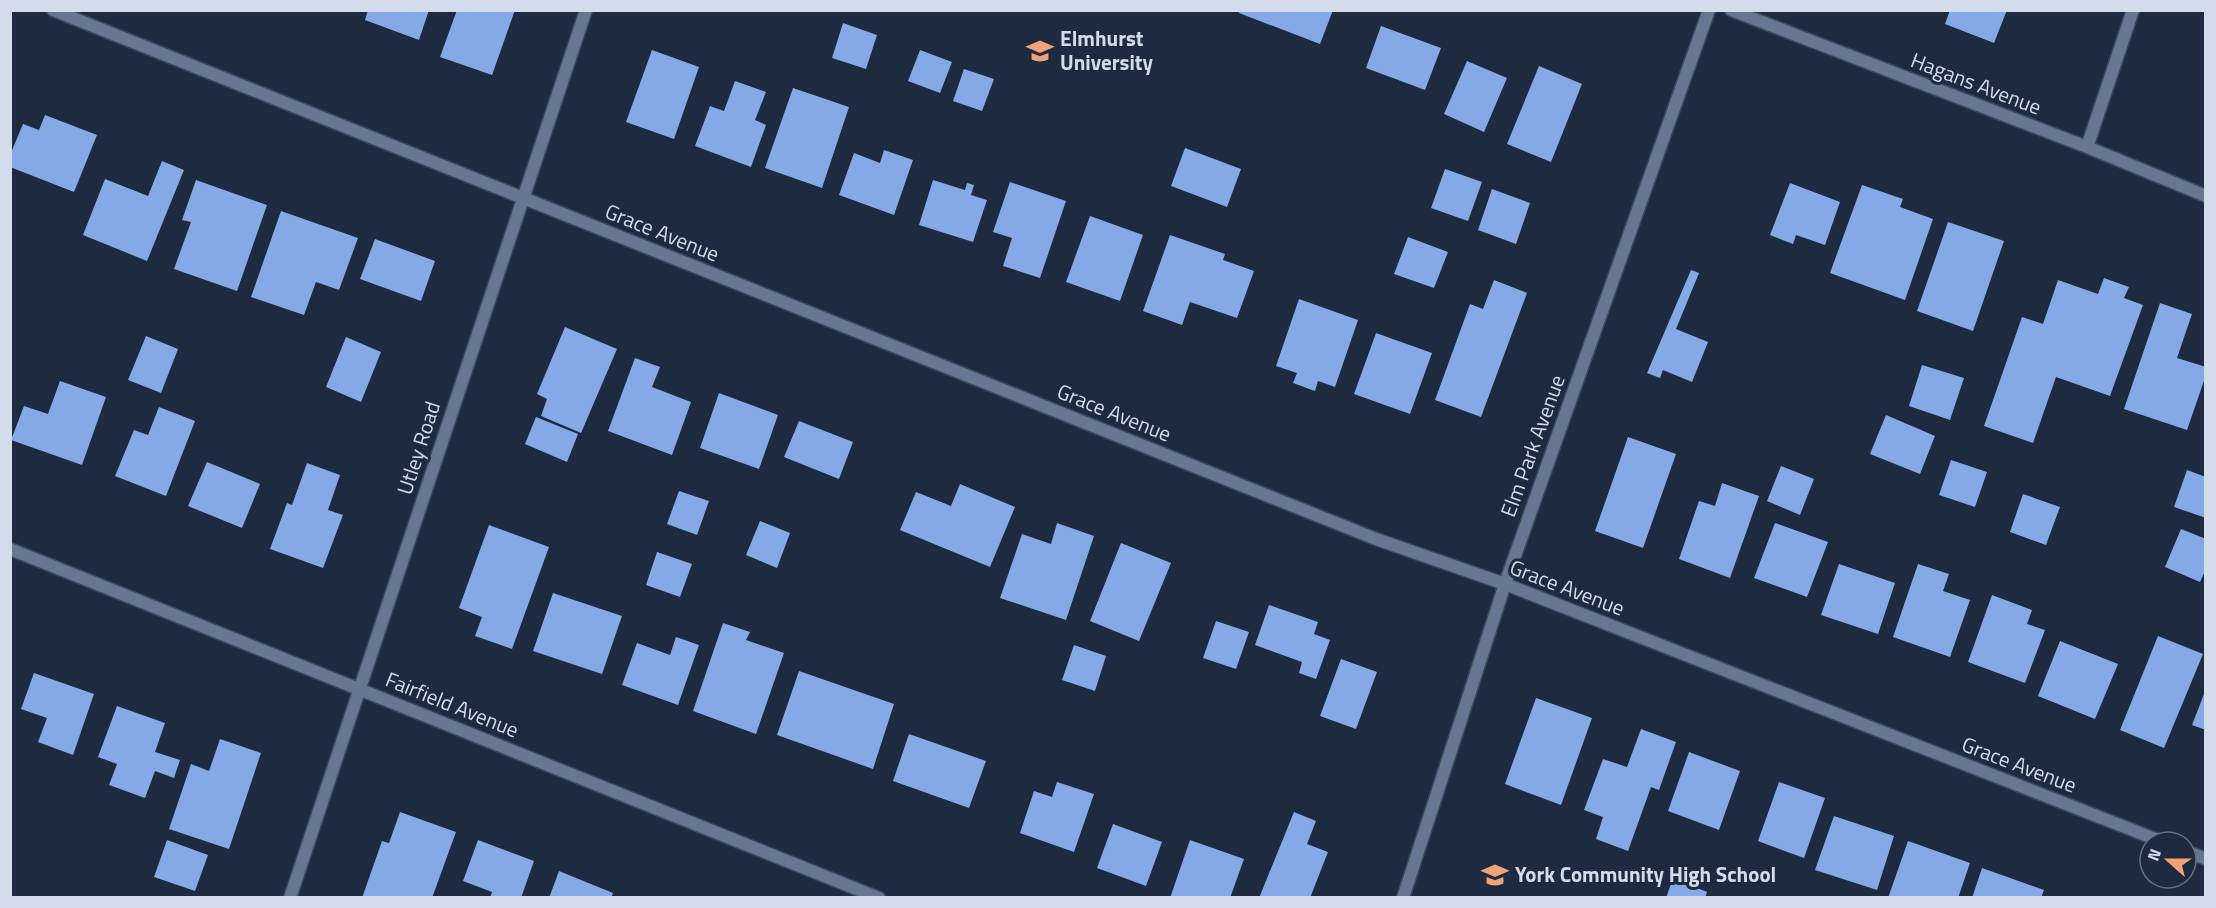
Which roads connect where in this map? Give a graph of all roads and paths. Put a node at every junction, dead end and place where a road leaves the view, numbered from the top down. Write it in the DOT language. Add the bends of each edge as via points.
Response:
graph roads {
  1 [pos="53,10"];
  2 [pos="586,10"];
  3 [pos="1709,10"];
  4 [pos="1731,10"];
  5 [pos="2133,10"];
  6 [pos="2087,147"];
  7 [pos="2205,196"];
  8 [pos="523,198"];
  9 [pos="10,549"];
  10 [pos="1505,584"];
  11 [pos="359,689"];
  12 [pos="2138,832"];
  13 [pos="290,897"];
  14 [pos="879,897"];
  15 [pos="1403,897"];
  1 -- 8 [label="street, Grace Avenue"];
  2 -- 8 [label="street, Utley Road"];
  3 -- 10 [label="street, Elm Park Avenue"];
  4 -- 6 [label="street, Hagans Avenue"];
  5 -- 6 [label="street"];
  6 -- 7 [label="street, Hagans Avenue"];
  8 -- 10 [label="street, Grace Avenue" via="1365,535"];
  8 -- 11 [label="street, Utley Road"];
  9 -- 11 [label="street, Fairfield Avenue"];
  10 -- 12 [label="street, Grace Avenue"];
  10 -- 15 [label="street, Elm Park Avenue"];
  11 -- 13 [label="street, Utley Road"];
  11 -- 14 [label="street, Fairfield Avenue"];
}
